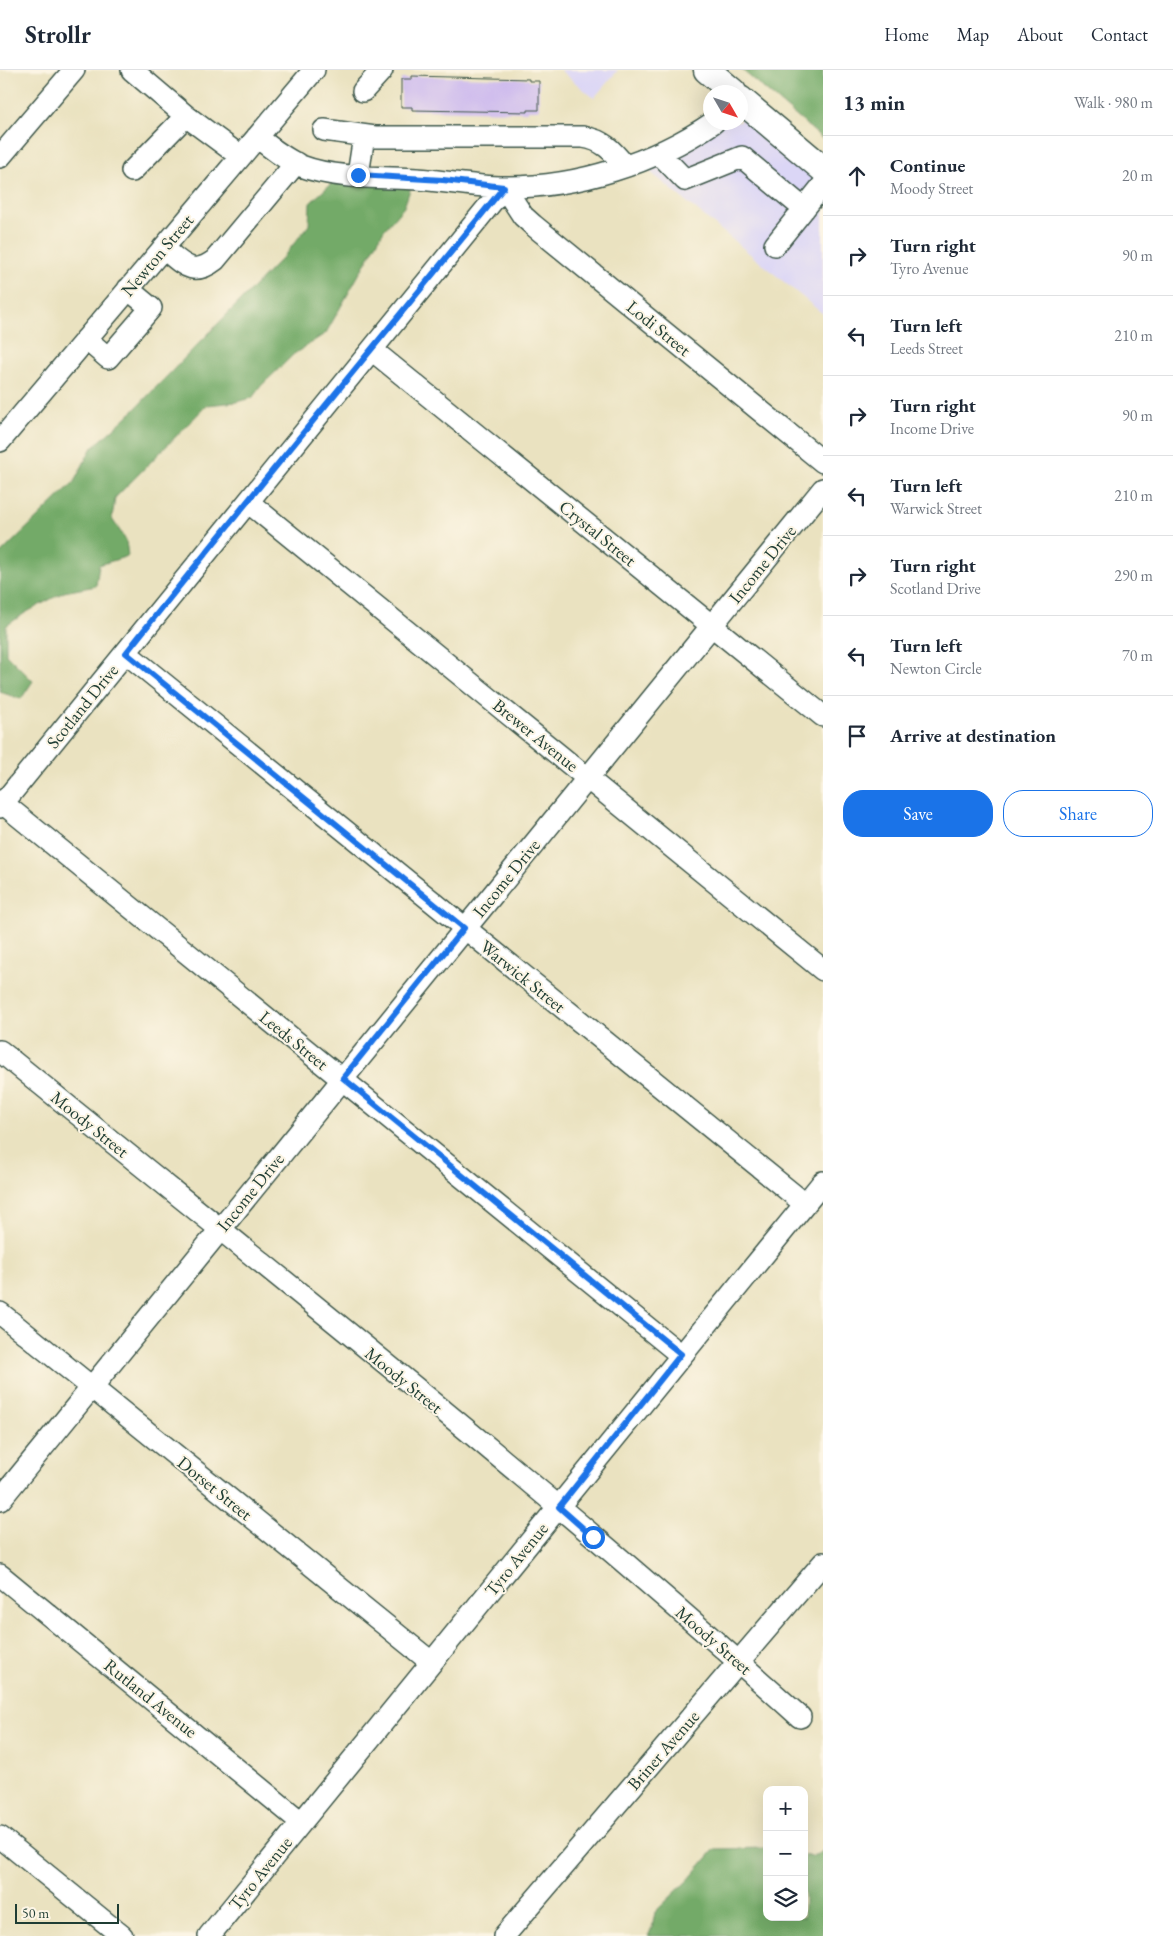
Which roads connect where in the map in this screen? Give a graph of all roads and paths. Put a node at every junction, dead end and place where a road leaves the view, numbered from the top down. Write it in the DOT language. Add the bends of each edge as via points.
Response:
graph roads {
  1 [pos="74,70"];
  2 [pos="314,70"];
  3 [pos="382,70"];
  4 [pos="707,70"];
  5 [pos="145,74"];
  6 [pos="724,85"];
  7 [pos="363,91"];
  8 [pos="748,107"];
  9 [pos="186,116"];
  10 [pos="324,130"];
  11 [pos="704,130"];
  12 [pos="364,136"];
  13 [pos="257,137"];
  14 [pos="659,153"];
  15 [pos="240,156"];
  16 [pos="0,157"];
  17 [pos="296,164"];
  18 [pos="625,166"];
  19 [pos="823,169"];
  20 [pos="132,171"];
  21 [pos="358,175"];
  22 [pos="823,186"];
  23 [pos="504,187"];
  24 [pos="804,209"];
  25 [pos="775,245"];
  26 [pos="163,248"];
  27 [pos="123,295"];
  28 [pos="102,320"];
  29 [pos="86,339"];
  30 [pos="124,339"];
  31 [pos="372,350"];
  32 [pos="0,441"];
  33 [pos="823,462"];
  34 [pos="823,488"];
  35 [pos="248,502"];
  36 [pos="712,625"];
  37 [pos="126,653"];
  38 [pos="823,716"];
  39 [pos="588,777"];
  40 [pos="1,804"];
  41 [pos="464,928"];
  42 [pos="823,970"];
  43 [pos="0,1051"];
  44 [pos="343,1078"];
  45 [pos="823,1182"];
  46 [pos="805,1204"];
  47 [pos="220,1229"];
  48 [pos="0,1313"];
  49 [pos="681,1354"];
  50 [pos="92,1387"];
  51 [pos="0,1500"];
  52 [pos="559,1507"];
  53 [pos="823,1563"];
  54 [pos="0,1575"];
  55 [pos="739,1661"];
  56 [pos="431,1662"];
  57 [pos="800,1717"];
  58 [pos="301,1822"];
  59 [pos="0,1837"];
  60 [pos="122,1936"];
  61 [pos="209,1936"];
  62 [pos="504,1936"];
  1 -- 16 [label="street"];
  2 -- 13 [label="street, Newton Street"];
  3 -- 7 [label="street"];
  4 -- 6 [label="main road"];
  5 -- 9 [label="street"];
  8 -- 19 [label="main road"];
  9 -- 15 [label="street"];
  9 -- 20 [label="street"];
  10 -- 12 [label="street"];
  11 -- 14 [label="street"];
  12 -- 18 [label="street" via="594,138 604,143"];
  12 -- 21 [label="street"];
  13 -- 15 [label="street, Newton Street"];
  13 -- 17 [label="street"];
  14 -- 18 [label="street"];
  14 -- 24 [label="street" via="685,180 742,157"];
  15 -- 26 [label="street, Newton Street"];
  17 -- 21 [label="street" via="312,170"];
  17 -- 26 [label="street" via="206,267 185,266"];
  18 -- 23 [label="street" via="574,181"];
  21 -- 23 [label="street"];
  22 -- 24 [label="street"];
  23 -- 31 [label="street, Scotland Drive"];
  23 -- 33 [label="street, Lodi Street" via="532,225"];
  24 -- 25 [label="street"];
  26 -- 27 [label="street, Newton Street"];
  27 -- 28 [label="street, Newton Street"];
  27 -- 30 [label="street" via="151,308"];
  28 -- 29 [label="street, Newton Street"];
  28 -- 30 [label="street"];
  29 -- 30 [label="street" via="108,358"];
  29 -- 32 [label="street, Newton Street"];
  31 -- 35 [label="street, Scotland Drive"];
  31 -- 36 [label="street, Crystal Street"];
  34 -- 36 [label="street, Income Drive"];
  35 -- 37 [label="street, Scotland Drive"];
  35 -- 39 [label="street, Brewer Avenue"];
  36 -- 38 [label="street, Crystal Street"];
  36 -- 39 [label="street, Income Drive"];
  37 -- 40 [label="street, Scotland Drive"];
  37 -- 41 [label="street, Warwick Street"];
  39 -- 41 [label="street, Income Drive"];
  39 -- 42 [label="street, Brewer Avenue"];
  40 -- 44 [label="street, Leeds Street"];
  41 -- 44 [label="street, Income Drive"];
  41 -- 46 [label="street, Warwick Street"];
  43 -- 47 [label="street, Moody Street"];
  44 -- 47 [label="street, Income Drive"];
  44 -- 49 [label="street, Leeds Street"];
  45 -- 46 [label="street, Tyro Avenue"];
  46 -- 49 [label="street, Tyro Avenue"];
  47 -- 50 [label="street, Income Drive"];
  47 -- 52 [label="street, Moody Street"];
  48 -- 50 [label="street, Dorset Street"];
  49 -- 52 [label="street, Tyro Avenue"];
  50 -- 51 [label="street, Income Drive"];
  50 -- 56 [label="street, Dorset Street"];
  52 -- 55 [label="street, Moody Street"];
  52 -- 56 [label="street, Tyro Avenue"];
  53 -- 55 [label="street, Briner Avenue"];
  54 -- 58 [label="street, Rutland Avenue"];
  55 -- 57 [label="street, Moody Street"];
  55 -- 62 [label="street, Briner Avenue"];
  56 -- 58 [label="street, Tyro Avenue"];
  58 -- 61 [label="street, Tyro Avenue"];
  59 -- 60 [label="street"];
}
